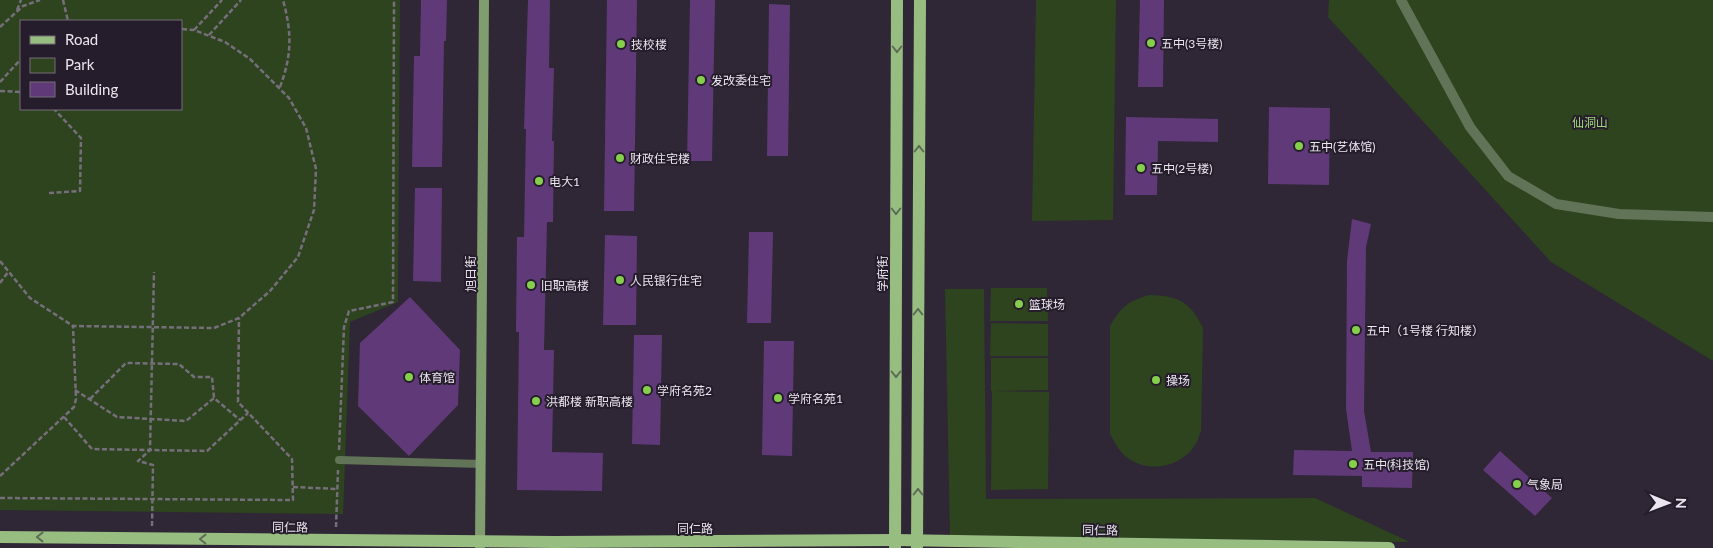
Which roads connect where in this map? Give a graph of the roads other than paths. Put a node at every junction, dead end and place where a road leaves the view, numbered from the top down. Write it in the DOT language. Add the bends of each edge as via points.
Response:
graph roads {
  1 [pos="484,0"];
  2 [pos="897,0"];
  3 [pos="920,0"];
  4 [pos="1401,0"];
  5 [pos="1713,217"];
  6 [pos="338,460"];
  7 [pos="481,464"];
  8 [pos="0,537"];
  9 [pos="332,544"];
  10 [pos="895,544"];
  11 [pos="917,544"];
  12 [pos="480,545"];
  13 [pos="505,548"];
  14 [pos="1389,548"];
  1 -- 7 [label="main road, 旭日街"];
  2 -- 10 [label="main road, 学府街, one-way"];
  11 -- 3 [label="main road, one-way"];
  4 -- 5 [label="street" via="1470,128 1508,176 1556,204 1619,214"];
  6 -- 7 [label="lane"];
  7 -- 12 [label="main road, 旭日街"];
  9 -- 8 [label="main road, 同仁路, one-way"];
  9 -- 12 [label="main road, 同仁路"];
  10 -- 11 [label="main road, 同仁路"];
  10 -- 12 [label="main road, 同仁路"];
  11 -- 14 [label="main road, 同仁路"];
  12 -- 13 [label="main road, 同仁路"];
}
